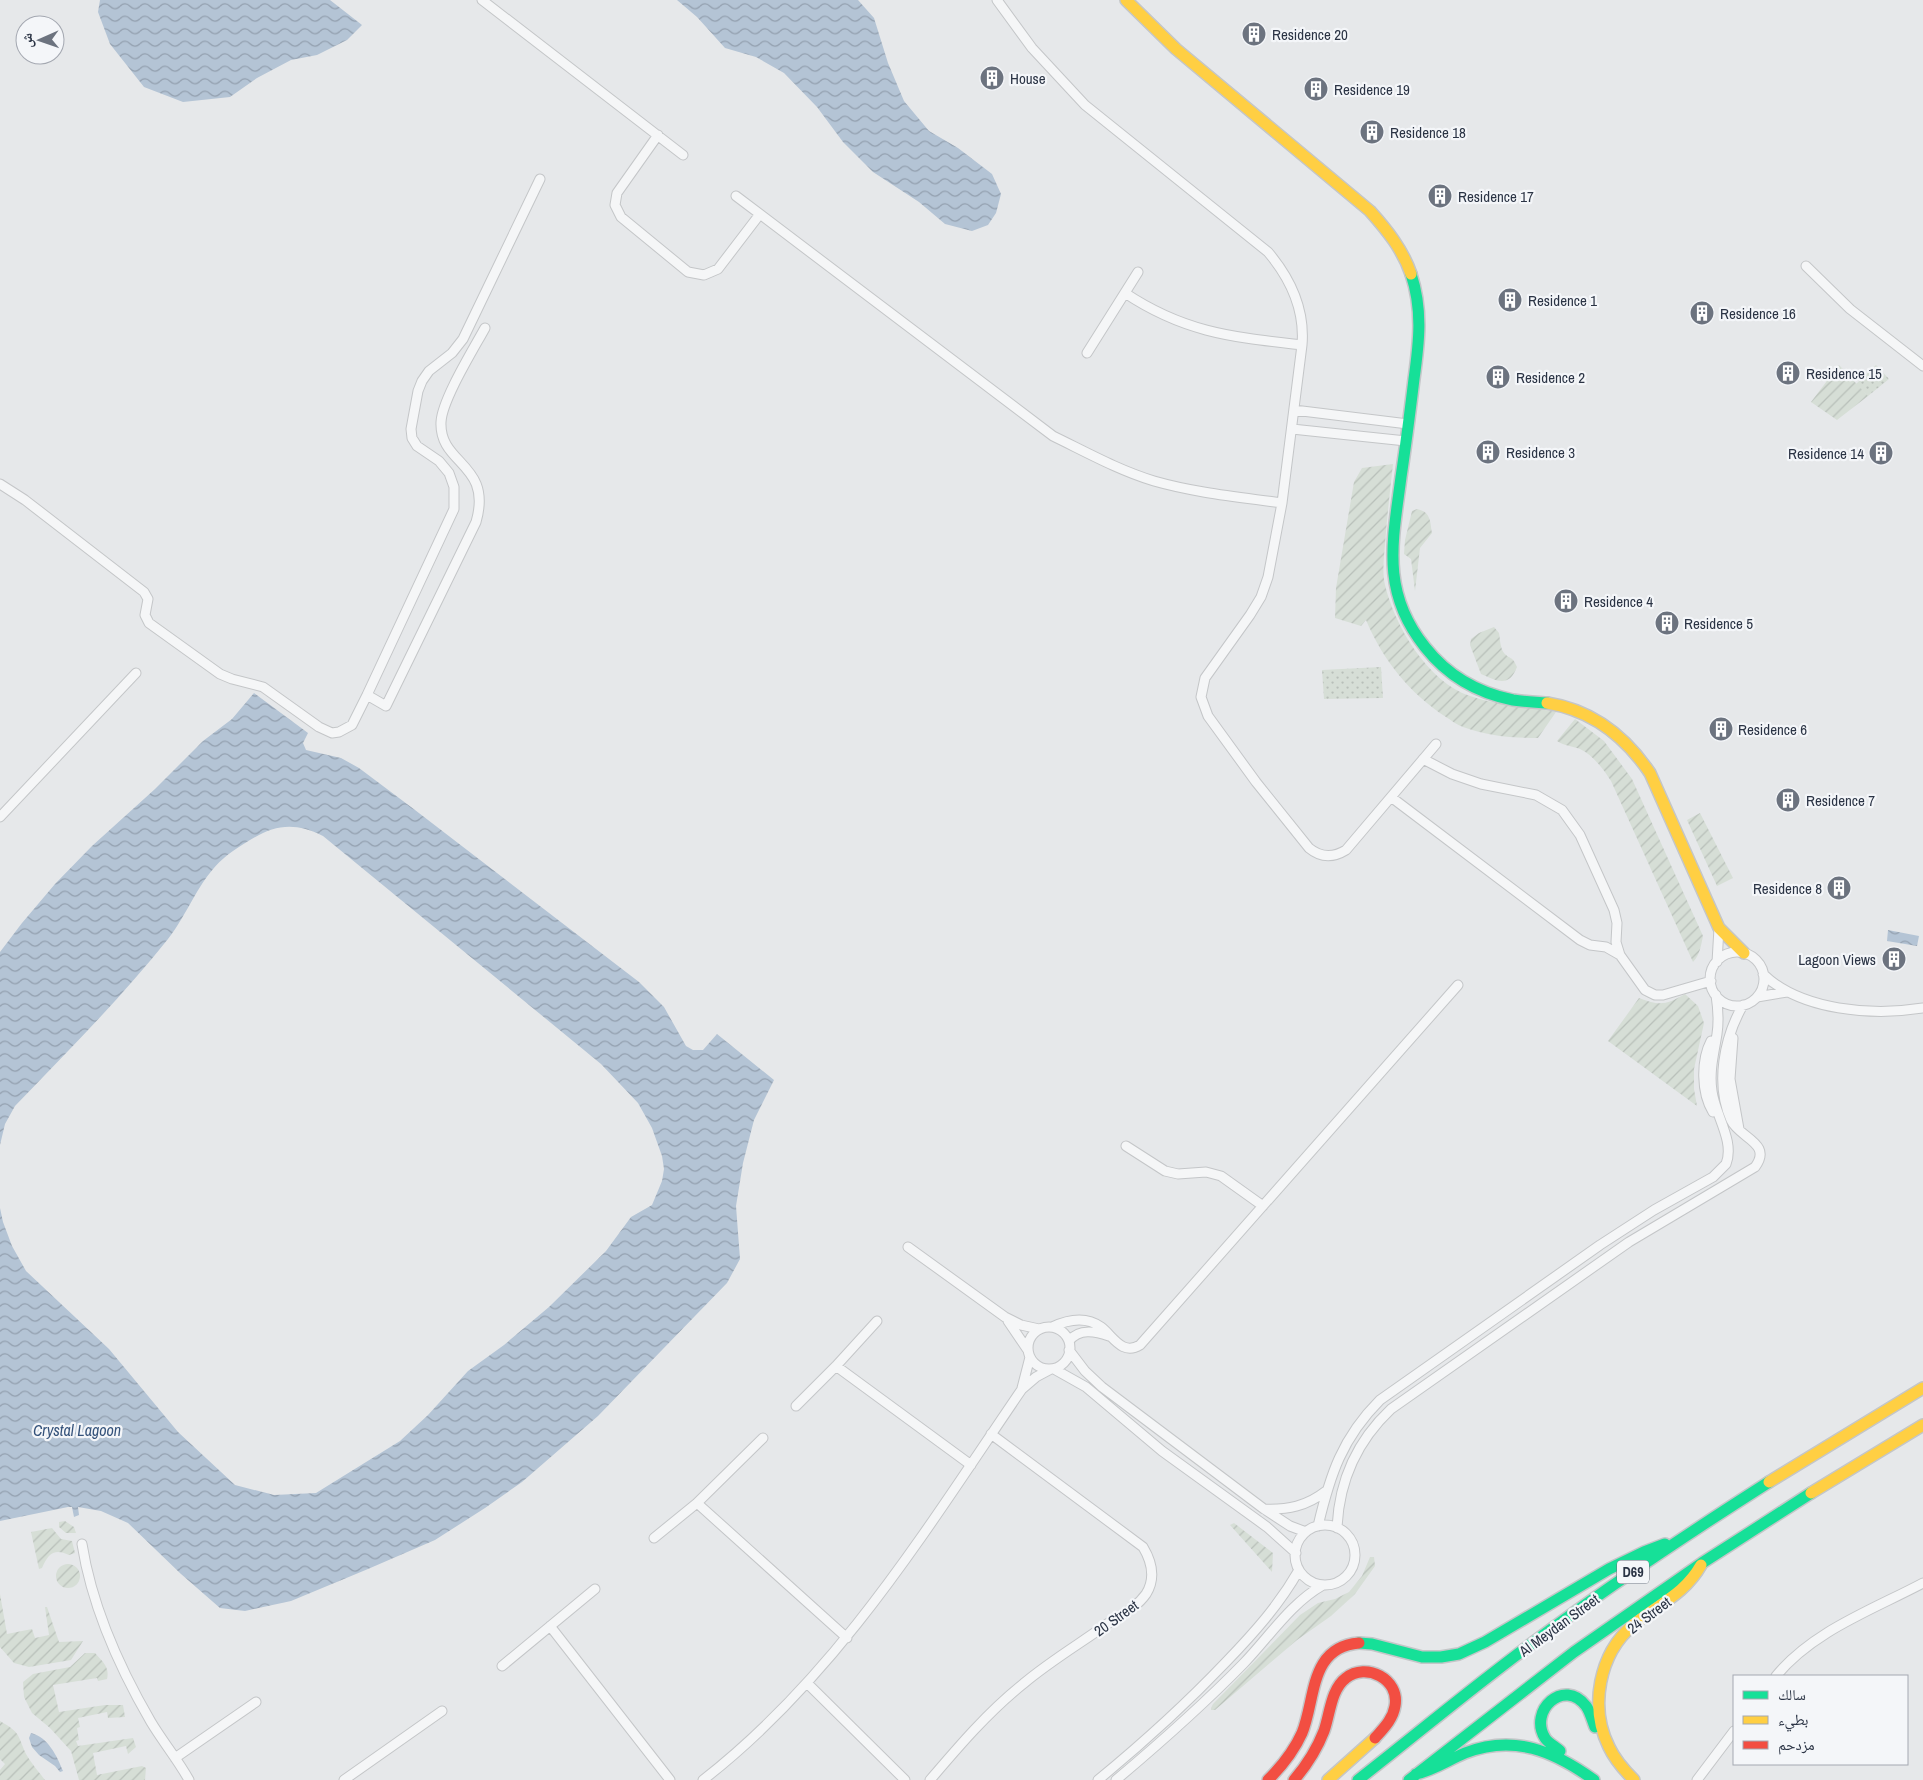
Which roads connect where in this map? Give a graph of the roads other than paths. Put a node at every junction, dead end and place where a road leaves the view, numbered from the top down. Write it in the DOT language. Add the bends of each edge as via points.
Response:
graph roads {
  1 [pos="482,0"];
  2 [pos="997,0"];
  3 [pos="1126,0"];
  4 [pos="658,135"];
  5 [pos="684,155"];
  6 [pos="540,179"];
  7 [pos="736,196"];
  8 [pos="760,214"];
  9 [pos="1806,266"];
  10 [pos="1138,272"];
  11 [pos="1125,293"];
  12 [pos="485,328"];
  13 [pos="1302,345"];
  14 [pos="1087,353"];
  15 [pos="1923,366"];
  16 [pos="1294,410"];
  17 [pos="1348,416"];
  18 [pos="1408,424"];
  19 [pos="1292,429"];
  20 [pos="1346,434"];
  21 [pos="1406,441"];
  22 [pos="0,484"];
  23 [pos="1282,502"];
  24 [pos="136,673"];
  25 [pos="367,695"];
  26 [pos="1436,744"];
  27 [pos="1423,759"];
  28 [pos="1391,797"];
  29 [pos="0,818"];
  30 [pos="1718,928"];
  31 [pos="1616,933"];
  32 [pos="1601,946"];
  33 [pos="1744,953"];
  34 [pos="1620,955"];
  35 [pos="1717,962"];
  36 [pos="1764,974"];
  37 [pos="1711,981"];
  38 [pos="1458,985"];
  39 [pos="1787,992"];
  40 [pos="1716,995"];
  41 [pos="1757,997"];
  42 [pos="1743,1005"];
  43 [pos="1923,1008"];
  44 [pos="1732,1029"];
  45 [pos="1708,1067"];
  46 [pos="1723,1068"];
  47 [pos="1739,1132"];
  48 [pos="1126,1146"];
  49 [pos="1263,1206"];
  50 [pos="908,1246"];
  51 [pos="1005,1317"];
  52 [pos="877,1321"];
  53 [pos="1052,1327"];
  54 [pos="1039,1329"];
  55 [pos="1109,1336"];
  56 [pos="1069,1346"];
  57 [pos="1028,1353"];
  58 [pos="836,1366"];
  59 [pos="1052,1369"];
  60 [pos="1923,1388"];
  61 [pos="1022,1389"];
  62 [pos="796,1406"];
  63 [pos="1923,1424"];
  64 [pos="991,1434"];
  65 [pos="763,1438"];
  66 [pos="1171,1439"];
  67 [pos="1162,1451"];
  68 [pos="971,1465"];
  69 [pos="1327,1490"];
  70 [pos="697,1503"];
  71 [pos="1264,1510"];
  72 [pos="1318,1526"];
  73 [pos="1337,1528"];
  74 [pos="1306,1532"];
  75 [pos="654,1538"];
  76 [pos="82,1544"];
  77 [pos="1674,1544"];
  78 [pos="1296,1553"];
  79 [pos="1702,1564"];
  80 [pos="1299,1570"];
  81 [pos="1923,1583"];
  82 [pos="1323,1585"];
  83 [pos="594,1589"];
  84 [pos="550,1626"];
  85 [pos="847,1638"];
  86 [pos="502,1666"];
  87 [pos="1777,1675"];
  88 [pos="808,1684"];
  89 [pos="256,1702"];
  90 [pos="442,1710"];
  91 [pos="1733,1732"];
  92 [pos="1606,1742"];
  93 [pos="174,1758"];
  94 [pos="1581,1769"];
  95 [pos="1413,1777"];
  96 [pos="189,1780"];
  97 [pos="344,1780"];
  98 [pos="670,1780"];
  99 [pos="703,1780"];
  100 [pos="905,1780"];
  101 [pos="930,1780"];
  102 [pos="1098,1780"];
  103 [pos="1116,1780"];
  104 [pos="1268,1780"];
  105 [pos="1294,1780"];
  106 [pos="1328,1780"];
  107 [pos="1358,1780"];
  108 [pos="1594,1780"];
  109 [pos="1634,1780"];
  110 [pos="1697,1780"];
  1 -- 4 [label="street"];
  2 -- 13 [label="street" via="1038,55 1085,105 1268,252 1284,272 1295,296 1302,321"];
  3 -- 18 [label="main road" via="1189,61 1361,202 1399,245 1416,284 1421,319"];
  4 -- 5 [label="street"];
  4 -- 8 [label="street" via="617,192 615,205 622,217 684,269 704,275 718,269"];
  6 -- 25 [label="street" via="463,339 452,353 429,371 420,386 412,438 449,473 455,502"];
  7 -- 8 [label="street"];
  8 -- 23 [label="street" via="1053,436 1111,465 1152,480 1195,491"];
  9 -- 15 [label="street" via="1850,309"];
  10 -- 11 [label="street"];
  11 -- 13 [label="street" via="1157,313 1208,332"];
  11 -- 14 [label="street"];
  12 -- 25 [label="street" via="447,402 441,425 447,447 469,470 476,483 480,507 476,522 386,706"];
  13 -- 16 [label="street"];
  16 -- 17 [label="street"];
  16 -- 19 [label="street"];
  17 -- 18 [label="street"];
  17 -- 20 [label="street"];
  18 -- 21 [label="main road"];
  19 -- 20 [label="street"];
  19 -- 23 [label="street"];
  20 -- 21 [label="street"];
  21 -- 30 [label="main road" via="1392,555 1397,594 1412,631 1443,667 1469,685 1498,697 1559,704 1584,712 1626,742 1650,773"];
  22 -- 25 [label="street" via="144,592 148,599 147,621 220,674 263,686 319,728 332,733 352,725"];
  23 -- 28 [label="street" via="1268,578 1261,597 1204,678 1201,697 1205,710 1280,814 1317,854 1332,856 1346,850"];
  24 -- 29 [label="street"];
  26 -- 27 [label="street"];
  27 -- 28 [label="street"];
  27 -- 31 [label="street" via="1481,784 1536,795 1562,810 1580,835 1614,910"];
  28 -- 32 [label="street" via="1580,940"];
  30 -- 33 [label="main road"];
  30 -- 35 [label="street"];
  31 -- 32 [label="street"];
  31 -- 34 [label="street"];
  32 -- 34 [label="street"];
  33 -- 35 [label="street" via="1729,954"];
  33 -- 36 [label="street" via="1757,961"];
  34 -- 37 [label="street" via="1642,987 1652,994 1663,995"];
  35 -- 37 [label="street"];
  36 -- 39 [label="street"];
  36 -- 41 [label="street" via="1764,984"];
  37 -- 40 [label="street"];
  38 -- 49 [label="street"];
  39 -- 41 [label="street"];
  39 -- 43 [label="street" via="1857,1010 1882,1012"];
  40 -- 42 [label="street" via="1728,1004"];
  40 -- 45 [label="street" via="1717,1032 1708,1049"];
  41 -- 42 [label="street"];
  42 -- 44 [label="street"];
  44 -- 46 [label="street"];
  44 -- 47 [label="street" via="1731,1090"];
  45 -- 46 [label="street"];
  45 -- 69 [label="street" via="1706,1097 1728,1140 1729,1153 1722,1170 1618,1233 1386,1395 1350,1435 1336,1461"];
  46 -- 47 [label="street" via="1726,1104 1731,1121"];
  47 -- 73 [label="street" via="1758,1146 1760,1157 1755,1167 1629,1242 1382,1417 1360,1446 1347,1472"];
  48 -- 49 [label="street" via="1165,1171 1178,1174 1206,1172 1221,1176"];
  49 -- 55 [label="street" via="1140,1345 1128,1349"];
  50 -- 51 [label="street"];
  51 -- 54 [label="street"];
  51 -- 57 [label="street"];
  52 -- 58 [label="street"];
  53 -- 54 [label="street"];
  53 -- 55 [label="street" via="1069,1320 1083,1320 1101,1327"];
  53 -- 56 [label="street" via="1060,1330"];
  54 -- 57 [label="street" via="1030,1337"];
  55 -- 56 [label="street" via="1082,1332 1076,1334"];
  56 -- 59 [label="street" via="1064,1362"];
  56 -- 66 [label="street" via="1076,1361 1093,1379"];
  57 -- 59 [label="street" via="1032,1362 1041,1368"];
  57 -- 61 [label="street"];
  58 -- 62 [label="street"];
  58 -- 68 [label="street"];
  59 -- 61 [label="street"];
  59 -- 67 [label="street" via="1086,1387"];
  60 -- 77 [label="main road, Al Meydan Street / D69" via="1808,1457"];
  61 -- 64 [label="street"];
  63 -- 79 [label="main road, Al Meydan Street / D69"];
  64 -- 68 [label="street"];
  64 -- 101 [label="street, 20 Street" via="1136,1541 1151,1564 1151,1583 1135,1605 1048,1665 998,1705"];
  65 -- 70 [label="street"];
  66 -- 67 [label="street"];
  66 -- 71 [label="street"];
  67 -- 78 [label="street" via="1267,1527"];
  68 -- 85 [label="street"];
  69 -- 71 [label="street" via="1299,1506"];
  69 -- 72 [label="street"];
  70 -- 75 [label="street"];
  70 -- 85 [label="street"];
  71 -- 74 [label="street"];
  72 -- 73 [label="street"];
  72 -- 74 [label="street"];
  73 -- 82 [label="street" via="1352,1540 1355,1559 1346,1577"];
  74 -- 78 [label="street"];
  76 -- 93 [label="street" via="87,1574 107,1633 126,1676"];
  77 -- 104 [label="main road" via="1652,1548 1592,1578 1465,1652 1424,1657 1369,1643 1352,1644 1334,1652 1316,1676 1300,1739"];
  77 -- 107 [label="main road, Al Meydan Street / D69" via="1533,1643"];
  78 -- 80 [label="street"];
  79 -- 92 [label="main road, 24 Street" via="1682,1590 1635,1623 1612,1651 1602,1674 1598,1695 1599,1717"];
  79 -- 95 [label="main road, Al Meydan Street / D69" via="1566,1658"];
  80 -- 82 [label="street" via="1312,1582"];
  80 -- 102 [label="street" via="1273,1611 1226,1662"];
  81 -- 87 [label="street" via="1824,1634 1796,1655"];
  82 -- 103 [label="street" via="1298,1603 1203,1704"];
  83 -- 84 [label="street"];
  84 -- 86 [label="street"];
  84 -- 98 [label="street"];
  85 -- 88 [label="street"];
  88 -- 99 [label="street" via="753,1739"];
  88 -- 100 [label="street"];
  89 -- 93 [label="street"];
  90 -- 97 [label="street"];
  91 -- 110 [label="street"];
  92 -- 94 [label="main road" via="1597,1733 1592,1715 1583,1701 1567,1694 1550,1699 1542,1712 1544,1736 1549,1745"];
  92 -- 109 [label="main road, 24 Street" via="1622,1768"];
  93 -- 96 [label="street"];
  94 -- 95 [label="main road" via="1537,1748 1511,1744 1465,1753"];
  94 -- 108 [label="main road"];
  105 -- 106 [label="main road" via="1318,1746 1340,1683 1351,1674 1364,1670 1377,1673 1395,1692 1392,1716"];
}
